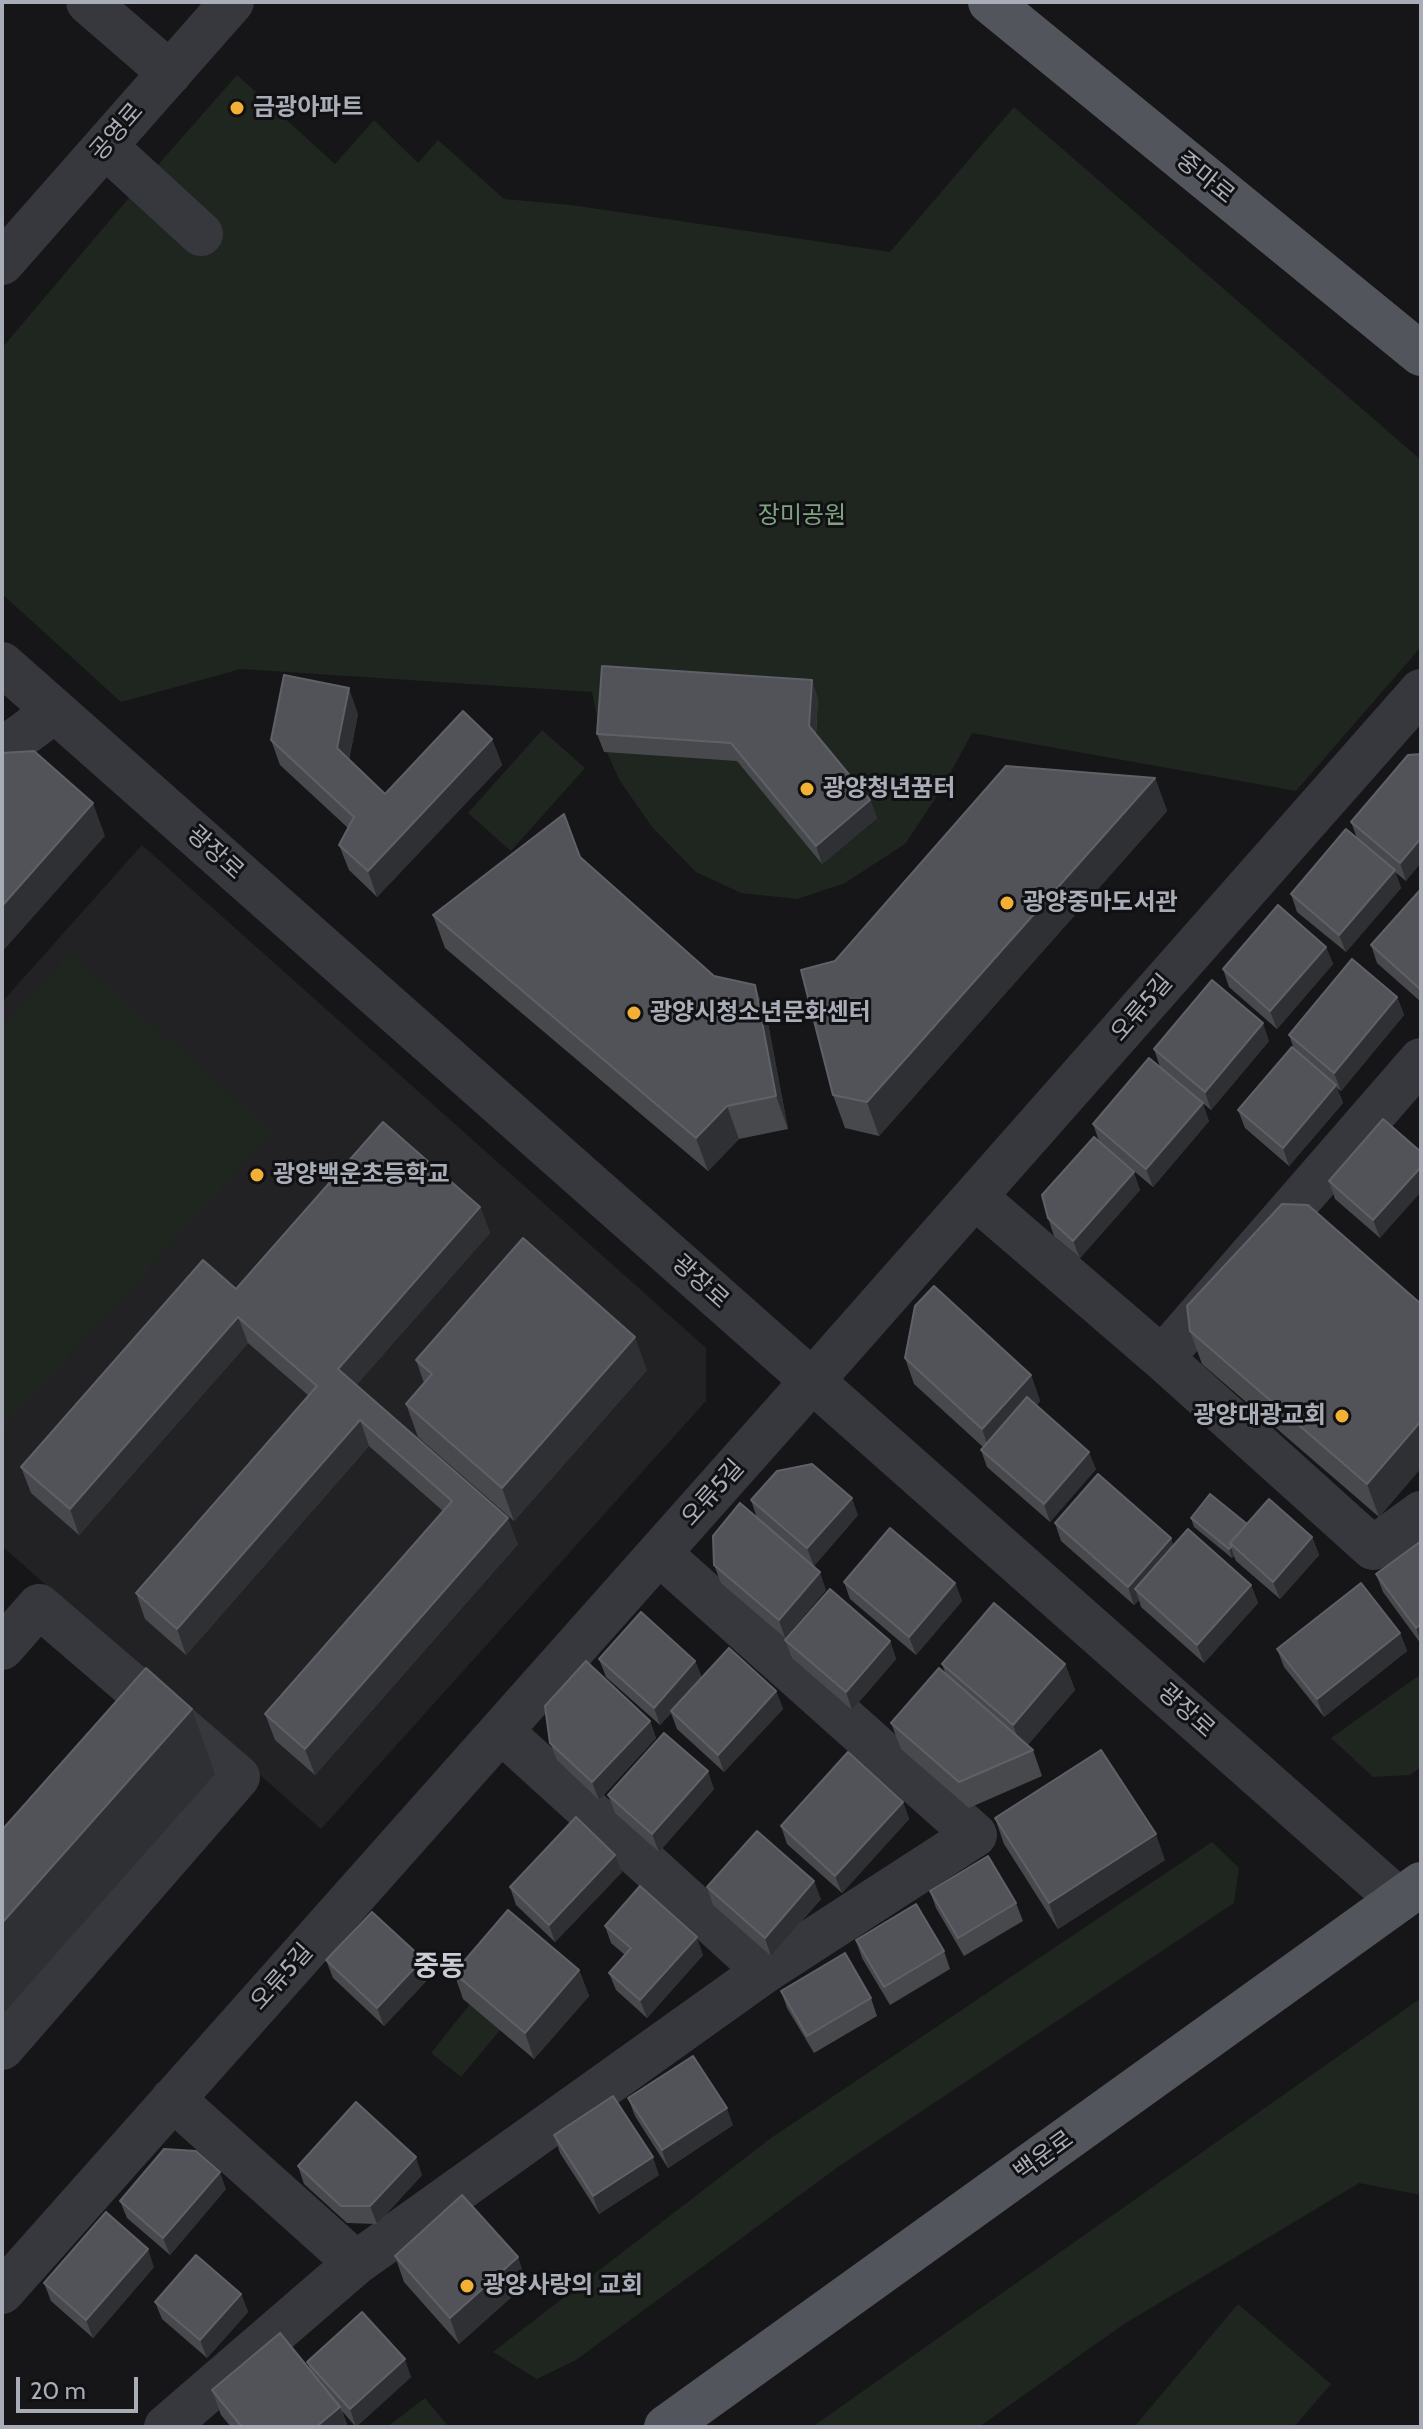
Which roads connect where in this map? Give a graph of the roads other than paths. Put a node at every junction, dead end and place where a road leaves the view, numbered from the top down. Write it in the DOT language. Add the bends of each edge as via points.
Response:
graph roads {
  1 [pos="88,2"];
  2 [pos="232,2"];
  3 [pos="990,2"];
  4 [pos="170,73"];
  5 [pos="105,146"];
  6 [pos="201,234"];
  7 [pos="2,263"];
  8 [pos="1421,354"];
  9 [pos="2,664"];
  10 [pos="1418,701"];
  11 [pos="55,711"];
  12 [pos="2,750"];
  13 [pos="1421,1060"];
  14 [pos="975,1197"];
  15 [pos="1295,1203"];
  16 [pos="1329,1233"];
  17 [pos="1162,1358"];
  18 [pos="812,1381"];
  19 [pos="1421,1513"];
  20 [pos="659,1553"];
  21 [pos="2,1648"];
  22 [pos="134,1688"];
  23 [pos="104,1723"];
  24 [pos="501,1731"];
  25 [pos="1410,1892"];
  26 [pos="765,1971"];
  27 [pos="2,2048"];
  28 [pos="173,2099"];
  29 [pos="356,2263"];
  30 [pos="2,2292"];
  31 [pos="166,2427"];
  32 [pos="666,2427"];
  1 -- 4 [label="street"];
  2 -- 4 [label="street, 공영로"];
  3 -- 8 [label="main road, 중마로"];
  4 -- 5 [label="street, 공영로"];
  5 -- 6 [label="street"];
  5 -- 7 [label="street, 공영로"];
  9 -- 11 [label="street, 광장로"];
  10 -- 14 [label="street, 오류5길"];
  11 -- 12 [label="street"];
  11 -- 18 [label="street, 광장로"];
  13 -- 15 [label="street"];
  14 -- 17 [label="street"];
  14 -- 18 [label="street, 오류5길"];
  15 -- 16 [label="street"];
  15 -- 17 [label="street"];
  17 -- 19 [label="street" via="1373,1548"];
  18 -- 20 [label="street, 오류5길"];
  18 -- 25 [label="street, 광장로"];
  20 -- 24 [label="street, 오류5길"];
  20 -- 26 [label="street" via="975,1835"];
  21 -- 22 [label="street" via="39,1606"];
  22 -- 23 [label="street"];
  22 -- 27 [label="street" via="238,1777"];
  24 -- 26 [label="street"];
  24 -- 28 [label="street, 오류5길"];
  25 -- 32 [label="main road, 백운로"];
  26 -- 29 [label="street"];
  28 -- 29 [label="street"];
  28 -- 30 [label="street, 오류5길"];
  29 -- 31 [label="street"];
}
